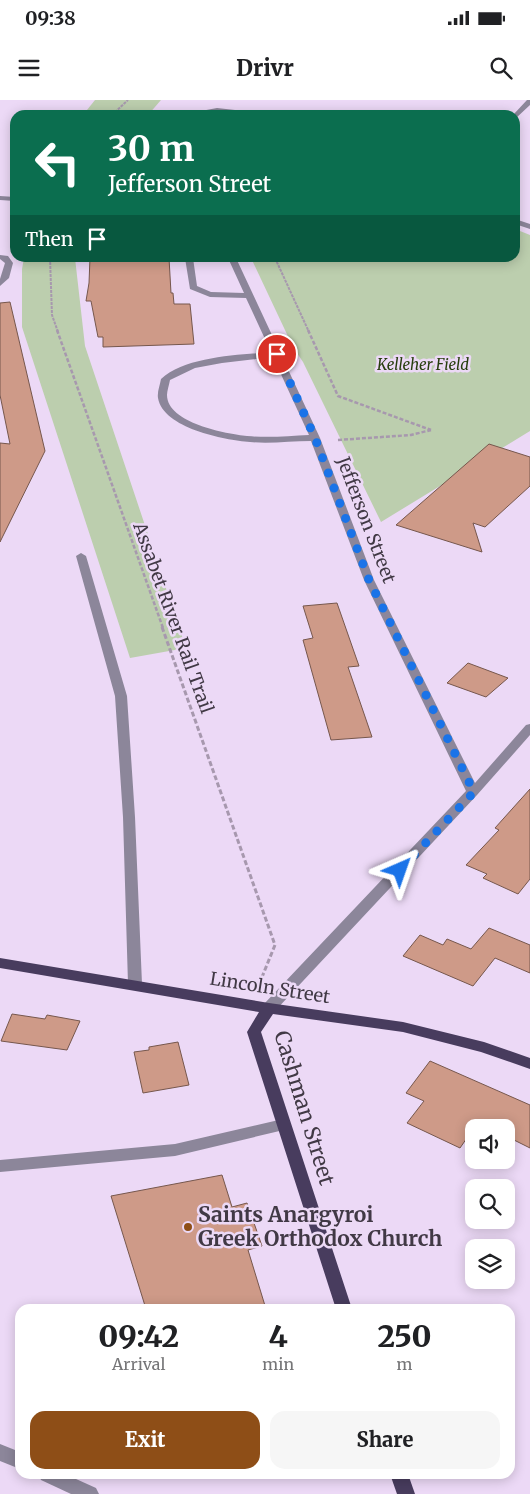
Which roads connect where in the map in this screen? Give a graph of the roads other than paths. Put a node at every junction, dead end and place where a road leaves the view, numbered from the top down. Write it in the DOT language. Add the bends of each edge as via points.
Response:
graph roads {
  1 [pos="530,101"];
  2 [pos="520,112"];
  3 [pos="0,257"];
  4 [pos="190,262"];
  5 [pos="234,262"];
  6 [pos="0,284"];
  7 [pos="250,296"];
  8 [pos="277,354"];
  9 [pos="316,440"];
  10 [pos="81,556"];
  11 [pos="530,728"];
  12 [pos="474,792"];
  13 [pos="0,963"];
  14 [pos="135,984"];
  15 [pos="269,1008"];
  16 [pos="530,1064"];
  17 [pos="283,1125"];
  18 [pos="0,1166"];
  19 [pos="342,1304"];
  20 [pos="0,1452"];
  21 [pos="15,1459"];
  22 [pos="58,1479"];
  23 [pos="401,1479"];
  24 [pos="90,1494"];
  25 [pos="406,1494"];
  1 -- 2 [label="street"];
  3 -- 6 [label="street" via="9,263"];
  4 -- 7 [label="street" via="193,287 210,294"];
  5 -- 7 [label="street, Jefferson Street"];
  7 -- 8 [label="street, Jefferson Street"];
  8 -- 9 [label="street, Jefferson Street"];
  8 -- 9 [label="street" via="192,366 166,379 162,396 168,411 177,419 208,431 240,438"];
  9 -- 12 [label="street, Jefferson Street" via="369,580"];
  10 -- 14 [label="street" via="121,696"];
  11 -- 12 [label="street"];
  12 -- 15 [label="street"];
  13 -- 14 [label="main road, Lincoln Street"];
  14 -- 15 [label="main road, Lincoln Street"];
  15 -- 16 [label="main road, Lincoln Street" via="403,1027 484,1047"];
  15 -- 17 [label="main road, Cashman Street" via="254,1032"];
  17 -- 18 [label="street" via="175,1150"];
  17 -- 19 [label="main road, Cashman Street"];
  20 -- 21 [label="street"];
  22 -- 24 [label="street"];
  23 -- 25 [label="main road"];
}
